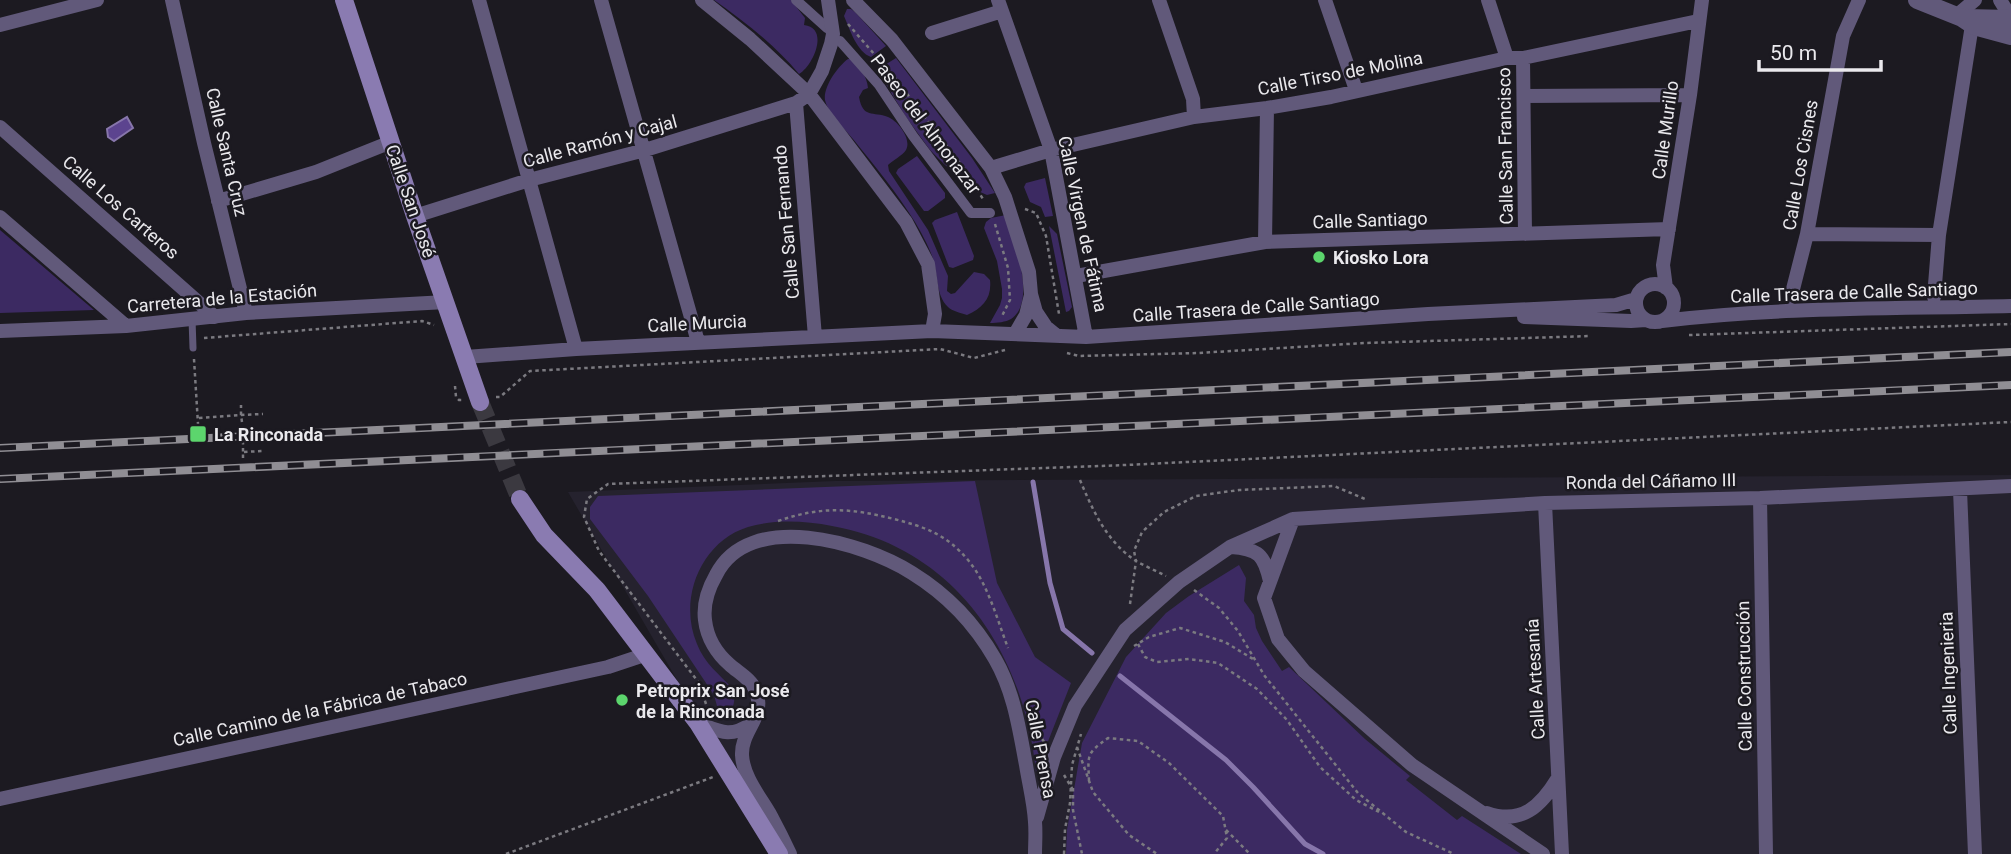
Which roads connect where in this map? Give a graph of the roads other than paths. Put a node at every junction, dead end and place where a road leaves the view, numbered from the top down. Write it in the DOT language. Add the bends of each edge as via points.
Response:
graph roads {
  1 [pos="97,0"];
  2 [pos="172,0"];
  3 [pos="344,0"];
  4 [pos="479,0"];
  5 [pos="601,0"];
  6 [pos="702,0"];
  7 [pos="796,0"];
  8 [pos="828,0"];
  9 [pos="847,0"];
  10 [pos="853,0"];
  11 [pos="1159,0"];
  12 [pos="1325,0"];
  13 [pos="1488,0"];
  14 [pos="1702,0"];
  15 [pos="1859,0"];
  16 [pos="1917,0"];
  17 [pos="1975,0"];
  18 [pos="2000,0"];
  19 [pos="1000,6"];
  20 [pos="1963,20"];
  21 [pos="1698,21"];
  22 [pos="0,25"];
  23 [pos="2011,25"];
  24 [pos="932,33"];
  25 [pos="833,34"];
  26 [pos="1507,58"];
  27 [pos="1523,58"];
  28 [pos="1356,90"];
  29 [pos="1524,96"];
  30 [pos="1690,96"];
  31 [pos="802,99"];
  32 [pos="1267,108"];
  33 [pos="1194,117"];
  34 [pos="0,127"];
  35 [pos="391,142"];
  36 [pos="645,150"];
  37 [pos="1051,150"];
  38 [pos="991,168"];
  39 [pos="529,180"];
  40 [pos="218,201"];
  41 [pos="990,213"];
  42 [pos="415,216"];
  43 [pos="0,217"];
  44 [pos="1669,229"];
  45 [pos="1525,234"];
  46 [pos="1807,234"];
  47 [pos="1939,235"];
  48 [pos="1265,242"];
  49 [pos="1076,276"];
  50 [pos="1660,286"];
  51 [pos="1031,294"];
  52 [pos="1934,296"];
  53 [pos="1791,297"];
  54 [pos="1636,299"];
  55 [pos="446,302"];
  56 [pos="1674,302"];
  57 [pos="2011,306"];
  58 [pos="246,313"];
  59 [pos="935,314"];
  60 [pos="1428,314"];
  61 [pos="215,317"];
  62 [pos="1697,317"];
  63 [pos="192,319"];
  64 [pos="1646,320"];
  65 [pos="1662,321"];
  66 [pos="126,326"];
  67 [pos="0,331"];
  68 [pos="932,331"];
  69 [pos="979,333"];
  70 [pos="1015,334"];
  71 [pos="1086,337"];
  72 [pos="815,338"];
  73 [pos="698,342"];
  74 [pos="1057,343"];
  75 [pos="193,348"];
  76 [pos="576,349"];
  77 [pos="465,357"];
  78 [pos="480,402"];
  79 [pos="2011,486"];
  80 [pos="1960,490"];
  81 [pos="1760,498"];
  82 [pos="520,499"];
  83 [pos="1545,503"];
  84 [pos="1293,519"];
  85 [pos="1230,547"];
  86 [pos="1270,581"];
  87 [pos="648,654"];
  88 [pos="698,723"];
  89 [pos="752,723"];
  90 [pos="1559,777"];
  91 [pos="0,799"];
  92 [pos="1478,810"];
  93 [pos="1035,823"];
  94 [pos="779,854"];
  95 [pos="790,854"];
  96 [pos="1035,854"];
  97 [pos="1543,854"];
  98 [pos="1562,854"];
  99 [pos="1766,854"];
  100 [pos="1975,854"];
  1 -- 22 [label="street"];
  2 -- 40 [label="street, Calle Santa Cruz"];
  3 -- 35 [label="main road, Calle San José"];
  4 -- 39 [label="street"];
  5 -- 36 [label="street"];
  6 -- 31 [label="street" via="750,39"];
  7 -- 25 [label="street, Paseo del Almonazar"];
  8 -- 25 [label="street"];
  9 -- 25 [label="street"];
  10 -- 38 [label="street" via="892,40"];
  11 -- 33 [label="street" via="1194,99"];
  12 -- 28 [label="street"];
  13 -- 26 [label="street"];
  14 -- 21 [label="street, Calle Murillo"];
  15 -- 46 [label="street, Calle Los Cisnes" via="1843,36"];
  16 -- 20 [label="street"];
  17 -- 20 [label="street"];
  18 -- 23 [label="street"];
  19 -- 24 [label="street"];
  19 -- 37 [label="street, Calle Virgen de Fátima"];
  20 -- 23 [label="street"];
  20 -- 47 [label="street"];
  21 -- 27 [label="street, Calle Tirso de Molina"];
  21 -- 30 [label="street, Calle Murillo"];
  25 -- 31 [label="street" via="822,71"];
  25 -- 41 [label="street, Paseo del Almonazar" via="879,85 971,214"];
  26 -- 27 [label="street, Calle Tirso de Molina"];
  26 -- 28 [label="street, Calle Tirso de Molina"];
  27 -- 29 [label="street, Calle San Francisco"];
  28 -- 32 [label="street, Calle Tirso de Molina"];
  29 -- 30 [label="street"];
  29 -- 45 [label="street, Calle San Francisco"];
  30 -- 44 [label="street, Calle Murillo"];
  31 -- 36 [label="street, Calle Ramón y Cajal"];
  31 -- 59 [label="street" via="906,222 928,264"];
  31 -- 72 [label="street, Calle San Fernando"];
  32 -- 33 [label="street, Calle Tirso de Molina"];
  32 -- 48 [label="street"];
  33 -- 37 [label="street, Calle Tirso de Molina"];
  34 -- 61 [label="street, Calle Los Carteros"];
  35 -- 40 [label="street" via="316,172"];
  35 -- 42 [label="main road, Calle San José"];
  36 -- 39 [label="street, Calle Ramón y Cajal"];
  36 -- 73 [label="street"];
  37 -- 38 [label="street, Calle Tirso de Molina"];
  37 -- 49 [label="street, Calle Virgen de Fátima"];
  38 -- 51 [label="street" via="1029,272"];
  39 -- 42 [label="street, Calle Ramón y Cajal"];
  39 -- 76 [label="street"];
  40 -- 58 [label="street, Calle Santa Cruz"];
  42 -- 55 [label="main road, Calle San José"];
  43 -- 66 [label="street"];
  44 -- 45 [label="street, Calle Santiago"];
  44 -- 50 [label="street, Calle Murillo"];
  45 -- 48 [label="street, Calle Santiago"];
  46 -- 47 [label="street"];
  46 -- 53 [label="street, Calle Los Cisnes"];
  47 -- 52 [label="street"];
  48 -- 49 [label="street, Calle Santiago"];
  49 -- 71 [label="street, Calle Virgen de Fátima"];
  50 -- 54 [label="street" via="1642,289"];
  50 -- 56 [label="street" via="1671,292"];
  51 -- 70 [label="street"];
  51 -- 74 [label="street" via="1036,312"];
  54 -- 60 [label="street, Calle Trasera de Calle Santiago" via="1616,304"];
  54 -- 64 [label="street"];
  55 -- 58 [label="street, Carretera de la Estación"];
  55 -- 77 [label="main road, Calle San José"];
  56 -- 62 [label="street"];
  56 -- 65 [label="street"];
  57 -- 62 [label="street, Calle Trasera de Calle Santiago"];
  58 -- 61 [label="street, Carretera de la Estación"];
  59 -- 68 [label="street"];
  59 -- 69 [label="street"];
  60 -- 64 [label="street, Calle Trasera de Calle Santiago"];
  60 -- 71 [label="street, Calle Trasera de Calle Santiago"];
  61 -- 63 [label="street, Carretera de la Estación"];
  62 -- 65 [label="street, Calle Trasera de Calle Santiago"];
  63 -- 66 [label="street, Carretera de la Estación"];
  63 -- 75 [label="lane"];
  64 -- 65 [label="street"];
  66 -- 67 [label="street, Carretera de la Estación"];
  68 -- 69 [label="street, Calle Murcia"];
  68 -- 72 [label="street, Calle Murcia"];
  69 -- 70 [label="street, Calle Murcia"];
  70 -- 74 [label="street, Calle Trasera de Calle Santiago"];
  71 -- 74 [label="street, Calle Trasera de Calle Santiago"];
  72 -- 73 [label="street, Calle Murcia"];
  73 -- 76 [label="street, Calle Murcia"];
  76 -- 77 [label="street, Calle Murcia"];
  77 -- 78 [label="main road, Calle San José"];
  79 -- 80 [label="street, Ronda del Cáñamo III"];
  80 -- 81 [label="street, Ronda del Cáñamo III"];
  80 -- 100 [label="street, Calle Ingenieria"];
  81 -- 83 [label="street, Ronda del Cáñamo III"];
  81 -- 99 [label="street, Calle Construcción"];
  82 -- 87 [label="main road" via="544,535 597,590"];
  83 -- 84 [label="street, Ronda del Cáñamo III"];
  83 -- 90 [label="street, Calle Artesanía"];
  84 -- 85 [label="street, Ronda del Cáñamo III"];
  84 -- 86 [label="street"];
  85 -- 86 [label="street" via="1260,555"];
  85 -- 93 [label="street, Ronda del Cáñamo III" via="1179,582 1125,630 1075,706"];
  86 -- 92 [label="street" via="1264,598 1278,639 1304,671 1412,765"];
  87 -- 88 [label="main road"];
  87 -- 91 [label="street, Calle Camino de la Fábrica de Tabaco" via="608,667"];
  88 -- 89 [label="street" via="729,733"];
  88 -- 94 [label="main road"];
  89 -- 93 [label="street, Calle Prensa" via="759,710 756,691 747,677 718,654 705,621 705,602 719,569 736,551 758,540 809,538 854,546 910,572 936,590 979,634 1007,681 1016,708"];
  89 -- 95 [label="street, Calle Prensa" via="741,744 742,760"];
  90 -- 92 [label="street" via="1538,806 1527,813 1504,817"];
  90 -- 98 [label="street, Calle Artesanía"];
  92 -- 97 [label="street"];
  93 -- 96 [label="street, Calle Prensa"];
}
